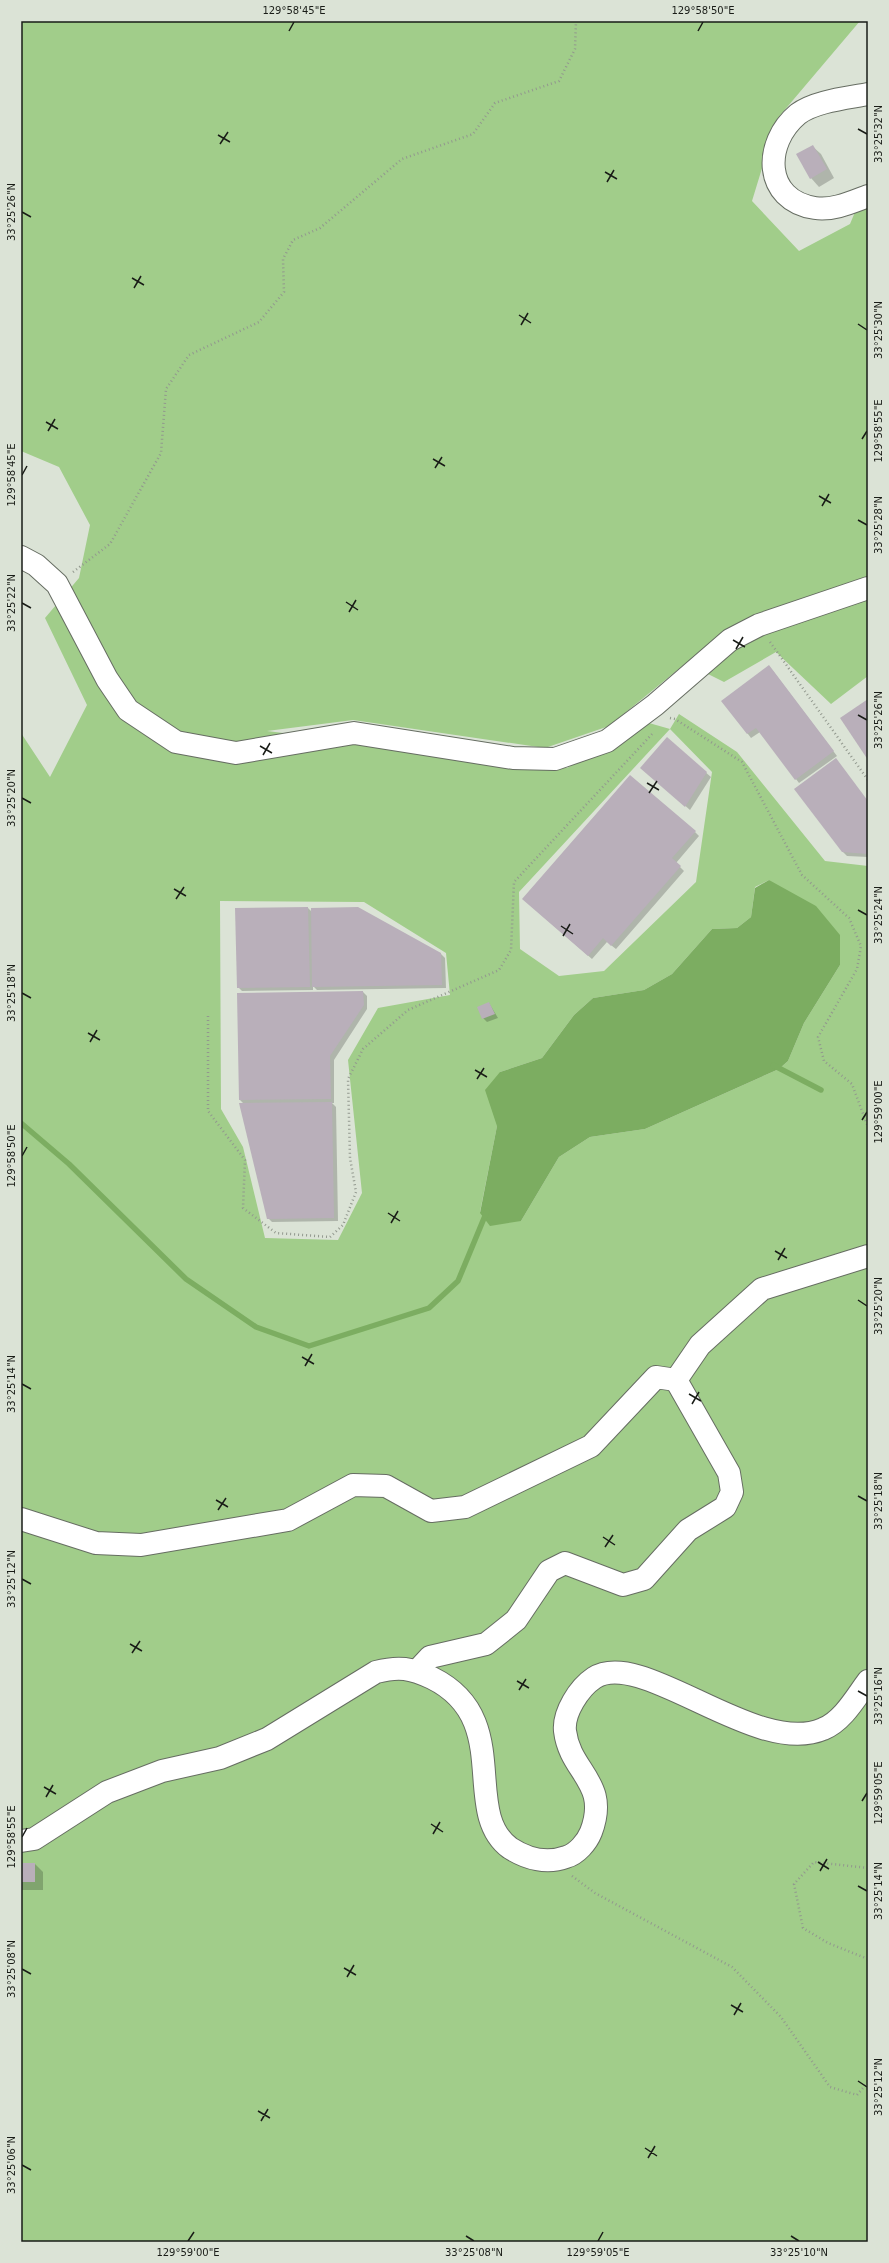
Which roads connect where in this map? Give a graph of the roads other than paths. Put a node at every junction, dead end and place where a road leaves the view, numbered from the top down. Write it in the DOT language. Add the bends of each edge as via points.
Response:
graph roads {
  1 [pos="868,94"];
  2 [pos="868,196"];
  3 [pos="21,557"];
  4 [pos="868,588"];
  5 [pos="868,1256"];
  6 [pos="676,1380"];
  7 [pos="21,1519"];
  8 [pos="417,1671"];
  9 [pos="868,1681"];
  10 [pos="21,1841"];
  1 -- 2 [label="street" via="825,103 800,113 784,128 775,146 772,163 776,179 784,193 799,204 816,208 845,205"];
  3 -- 4 [label="street" via="36,565 57,584 107,679 128,710 176,742 236,752 354,733 513,758 555,759 607,741 657,711 730,640 759,625"];
  5 -- 6 [label="street" via="762,1288 700,1345"];
  6 -- 7 [label="street" via="656,1377 591,1446 465,1507 431,1511 386,1486 353,1485 288,1520 141,1545 96,1542"];
  6 -- 8 [label="street" via="729,1473 732,1492 724,1506 688,1530 644,1579 624,1585 565,1563 549,1571 516,1620 486,1644 430,1657"];
  8 -- 9 [label="street" via="442,1683 468,1707 482,1741 488,1812 497,1832 510,1847 531,1858 554,1861 572,1855 589,1838 597,1816 596,1793 570,1750 565,1730 568,1714 579,1693 594,1678 612,1672 638,1676 736,1719 783,1733 806,1735 825,1729 844,1714"];
  8 -- 10 [label="street" via="396,1667 376,1672 267,1739 220,1758 162,1771 107,1792 34,1839"];
}
